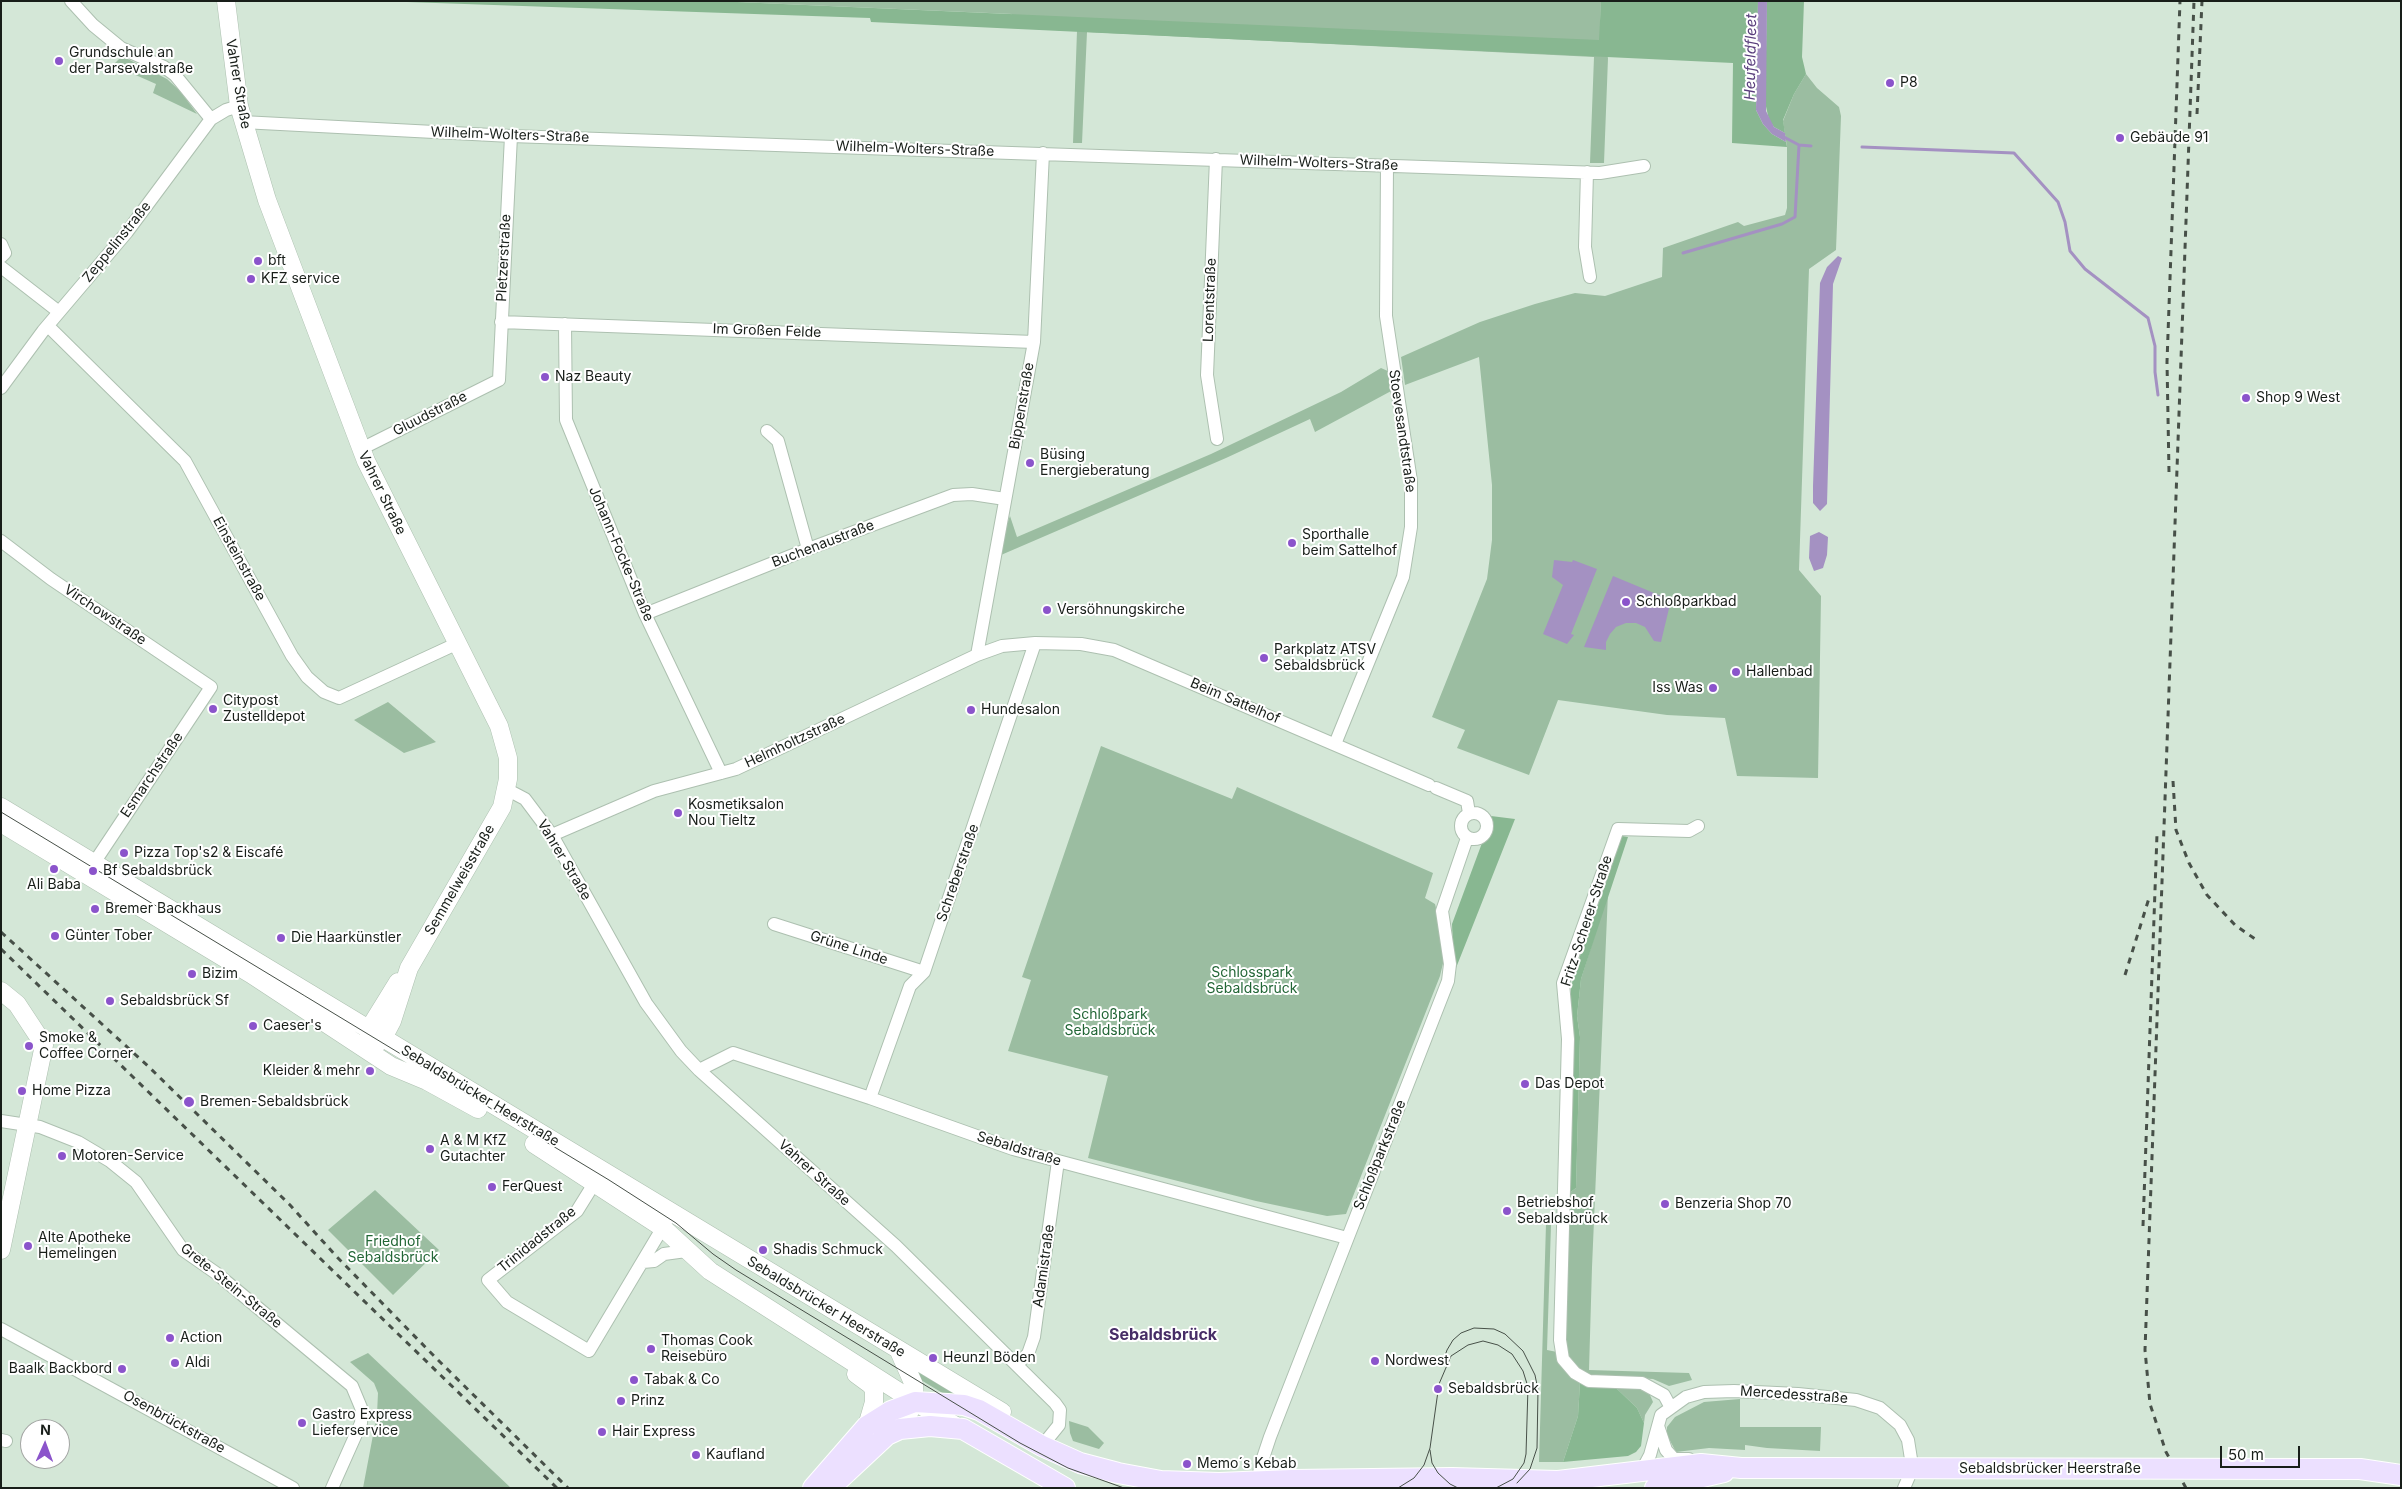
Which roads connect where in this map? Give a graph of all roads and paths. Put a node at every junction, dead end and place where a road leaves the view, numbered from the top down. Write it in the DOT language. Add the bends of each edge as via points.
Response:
graph roads {
  1 [pos="70,1"];
  2 [pos="226,1"];
  3 [pos="240,114"];
  4 [pos="211,119"];
  5 [pos="511,136"];
  6 [pos="1042,153"];
  7 [pos="1216,159"];
  8 [pos="1387,165"];
  9 [pos="1644,166"];
  10 [pos="1587,172"];
  11 [pos="1,244"];
  12 [pos="1,257"];
  13 [pos="1,267"];
  14 [pos="1590,277"];
  15 [pos="60,312"];
  16 [pos="501,322"];
  17 [pos="565,324"];
  18 [pos="48,326"];
  19 [pos="1034,342"];
  20 [pos="499,380"];
  21 [pos="1,388"];
  22 [pos="768,431"];
  23 [pos="1217,439"];
  24 [pos="361,449"];
  25 [pos="1005,499"];
  26 [pos="1,541"];
  27 [pos="808,549"];
  28 [pos="645,614"];
  29 [pos="1035,643"];
  30 [pos="456,644"];
  31 [pos="977,656"];
  32 [pos="211,687"];
  33 [pos="1334,744"];
  34 [pos="721,773"];
  35 [pos="506,790"];
  36 [pos="1,807"];
  37 [pos="1469,813"];
  38 [pos="1,823"];
  39 [pos="1698,826"];
  40 [pos="552,835"];
  41 [pos="1467,838"];
  42 [pos="94,863"];
  43 [pos="774,924"];
  44 [pos="409,968"];
  45 [pos="924,972"];
  46 [pos="1,990"];
  47 [pos="392,1021"];
  48 [pos="376,1034"];
  49 [pos="369,1051"];
  50 [pos="426,1063"];
  51 [pos="699,1070"];
  52 [pos="870,1098"];
  53 [pos="1,1121"];
  54 [pos="27,1124"];
  55 [pos="1058,1161"];
  56 [pos="595,1182"];
  57 [pos="672,1212"];
  58 [pos="663,1228"];
  59 [pos="1347,1238"];
  60 [pos="1,1250"];
  61 [pos="686,1251"];
  62 [pos="643,1262"];
  63 [pos="1,1329"];
  64 [pos="810,1337"];
  65 [pos="899,1352"];
  66 [pos="1017,1364"];
  67 [pos="915,1402"];
  68 [pos="1670,1406"];
  69 [pos="1658,1423"];
  70 [pos="867,1426"];
  71 [pos="900,1429"];
  72 [pos="962,1429"];
  73 [pos="1019,1432"];
  74 [pos="1042,1446"];
  75 [pos="2401,1460"];
  76 [pos="2360,1469"];
  77 [pos="1642,1470"];
  78 [pos="2401,1475"];
  79 [pos="1703,1476"];
  80 [pos="1253,1481"];
  81 [pos="1908,1487"];
  82 [pos="293,1488"];
  83 [pos="332,1488"];
  84 [pos="813,1488"];
  85 [pos="830,1488"];
  86 [pos="1065,1488"];
  87 [pos="1655,1488"];
  1 -- 4 [label="street" via="93,26 121,48 175,75"];
  2 -- 3 [label="main road, Vahrer Straße"];
  3 -- 4 [label="street, Zeppelinstraße" via="226,110"];
  3 -- 5 [label="street, Wilhelm-Wolters-Straße"];
  3 -- 24 [label="main road, Vahrer Straße" via="267,200"];
  4 -- 15 [label="street, Zeppelinstraße" via="127,232"];
  5 -- 6 [label="street, Wilhelm-Wolters-Straße"];
  5 -- 16 [label="street, Pletzerstraße"];
  6 -- 7 [label="street, Wilhelm-Wolters-Straße"];
  6 -- 19 [label="street, Bippenstraße"];
  7 -- 8 [label="street, Wilhelm-Wolters-Straße"];
  7 -- 23 [label="street, Lorentstraße" via="1207,375"];
  8 -- 10 [label="street, Wilhelm-Wolters-Straße"];
  8 -- 33 [label="street, Stoevesandtstraße" via="1386,316 1411,481 1411,527 1402,577"];
  9 -- 10 [label="street, Wilhelm-Wolters-Straße" via="1609,173"];
  10 -- 14 [label="street" via="1584,247"];
  11 -- 12 [label="street" via="5,253"];
  13 -- 15 [label="street"];
  15 -- 18 [label="street, Zeppelinstraße"];
  16 -- 17 [label="street, Im Großen Felde"];
  16 -- 20 [label="street, Pletzerstraße"];
  17 -- 19 [label="street, Im Großen Felde"];
  17 -- 28 [label="street, Johann-Focke-Straße" via="566,420"];
  18 -- 21 [label="street, Zeppelinstraße"];
  18 -- 30 [label="street, Einsteinstraße" via="185,461 292,656 324,692 339,698"];
  19 -- 25 [label="street, Bippenstraße"];
  20 -- 24 [label="street, Gluudstraße"];
  22 -- 27 [label="street" via="778,441"];
  24 -- 30 [label="main road, Vahrer Straße"];
  25 -- 27 [label="street, Buchenaustraße" via="953,495"];
  25 -- 31 [label="street, Bippenstraße"];
  26 -- 32 [label="street, Virchowstraße"];
  27 -- 28 [label="street, Buchenaustraße"];
  28 -- 34 [label="street, Johann-Focke-Straße"];
  29 -- 31 [label="street, Helmholtzstraße" via="1002,646"];
  29 -- 33 [label="street, Beim Sattelhof" via="1081,644 1114,650"];
  29 -- 45 [label="street, Schreberstraße"];
  30 -- 35 [label="main road, Vahrer Straße" via="499,726 508,758"];
  31 -- 34 [label="street, Helmholtzstraße" via="736,769"];
  32 -- 42 [label="street, Esmarchstraße"];
  33 -- 37 [label="street, Beim Sattelhof" via="1467,801"];
  34 -- 40 [label="street, Helmholtzstraße" via="654,790"];
  35 -- 40 [label="street, Vahrer Straße" via="525,799"];
  35 -- 44 [label="main road, Semmelweisstraße" via="502,807"];
  36 -- 42 [label="main road, Sebaldsbrücker Heerstraße"];
  37 -- 41 [label="street" via="1460,825"];
  37 -- 41 [label="street" via="1482,815 1488,826 1479,839"];
  38 -- 49 [label="main road, Sebaldsbrücker Heerstraße" via="229,961"];
  39 -- 68 [label="street, Fritz-Scherer-Straße" via="1688,831 1618,829 1564,983 1568,1039 1560,1340 1563,1359 1575,1373 1589,1382 1642,1383 1664,1395"];
  40 -- 51 [label="street, Vahrer Straße" via="646,1003"];
  41 -- 59 [label="street, Schloßparkstraße" via="1442,911 1450,964 1448,981"];
  42 -- 48 [label="main road, Sebaldsbrücker Heerstraße"];
  43 -- 45 [label="street, Grüne Linde"];
  44 -- 47 [label="main road, Semmelweisstraße"];
  44 -- 48 [label="main road, Semmelweisstraße" via="402,975"];
  45 -- 52 [label="street, Schreberstraße" via="910,986"];
  46 -- 54 [label="main road" via="17,1004 44,1045"];
  47 -- 48 [label="main road, Semmelweisstraße"];
  47 -- 50 [label="main road" via="399,1033 422,1052"];
  48 -- 49 [label="main road, Semmelweisstraße"];
  48 -- 50 [label="main road, Sebaldsbrücker Heerstraße"];
  49 -- 56 [label="main road, Sebaldsbrücker Heerstraße" via="391,1066 465,1101"];
  50 -- 57 [label="main road, Sebaldsbrücker Heerstraße"];
  51 -- 52 [label="street, Sebaldstraße" via="733,1053"];
  51 -- 66 [label="street, Vahrer Straße" via="896,1246"];
  52 -- 55 [label="street, Sebaldstraße"];
  53 -- 54 [label="street, Grete-Stein-Straße"];
  54 -- 60 [label="main road"];
  54 -- 83 [label="street, Grete-Stein-Straße" via="78,1142 110,1161 136,1182 183,1250 216,1273 352,1386 362,1410 361,1423"];
  55 -- 59 [label="street, Sebaldstraße"];
  55 -- 66 [label="street, Adamistraße" via="1034,1337 1028,1354"];
  56 -- 58 [label="main road, Sebaldsbrücker Heerstraße"];
  56 -- 62 [label="street, Trinidadstraße" via="577,1211 488,1280 507,1302 589,1351"];
  57 -- 58 [label="street, Trinidadstraße"];
  57 -- 65 [label="main road, Sebaldsbrücker Heerstraße"];
  58 -- 61 [label="main road, Sebaldsbrücker Heerstraße"];
  58 -- 62 [label="street, Trinidadstraße"];
  59 -- 80 [label="street, Schloßparkstraße"];
  61 -- 62 [label="street" via="664,1254 654,1261"];
  61 -- 64 [label="main road, Sebaldsbrücker Heerstraße" via="710,1271"];
  63 -- 82 [label="street, Osenbrückstraße"];
  64 -- 67 [label="main road, Sebaldsbrücker Heerstraße"];
  64 -- 70 [label="main road" via="820,1352 871,1385 874,1402"];
  65 -- 67 [label="main road" via="914,1385"];
  65 -- 73 [label="main road, Sebaldsbrücker Heerstraße" via="1002,1413"];
  66 -- 74 [label="street, Vahrer Straße" via="1060,1410 1059,1424"];
  67 -- 70 [label="main road" via="891,1411"];
  67 -- 71 [label="main road"];
  67 -- 72 [label="main road, Sebaldsbrücker Heerstraße"];
  67 -- 73 [label="main road" via="964,1405"];
  68 -- 69 [label="street, Mercedesstraße"];
  68 -- 81 [label="street, Mercedesstraße" via="1704,1392 1798,1394 1856,1400 1880,1408 1900,1425 1908,1440"];
  69 -- 77 [label="street, Mercedesstraße" via="1650,1455"];
  69 -- 79 [label="street" via="1666,1450 1674,1458 1695,1458"];
  70 -- 84 [label="main road"];
  71 -- 72 [label="main road" via="930,1426"];
  71 -- 85 [label="main road" via="868,1450"];
  72 -- 86 [label="main road, Sebaldsbrücker Heerstraße"];
  73 -- 74 [label="main road, Sebaldsbrücker Heerstraße"];
  74 -- 80 [label="main road, Sebaldsbrücker Heerstraße" via="1080,1462 1162,1481"];
  75 -- 76 [label="main road, Sebaldsbrücker Heerstraße"];
  76 -- 78 [label="main road, Sebaldsbrücker Heerstraße"];
  76 -- 79 [label="main road, Sebaldsbrücker Heerstraße, bridge" via="1741,1468"];
  77 -- 79 [label="main road, Sebaldsbrücker Heerstraße"];
  77 -- 80 [label="main road, Sebaldsbrücker Heerstraße" via="1558,1481 1392,1478"];
  79 -- 87 [label="main road, Sebaldsbrücker Heerstraße"];
}
